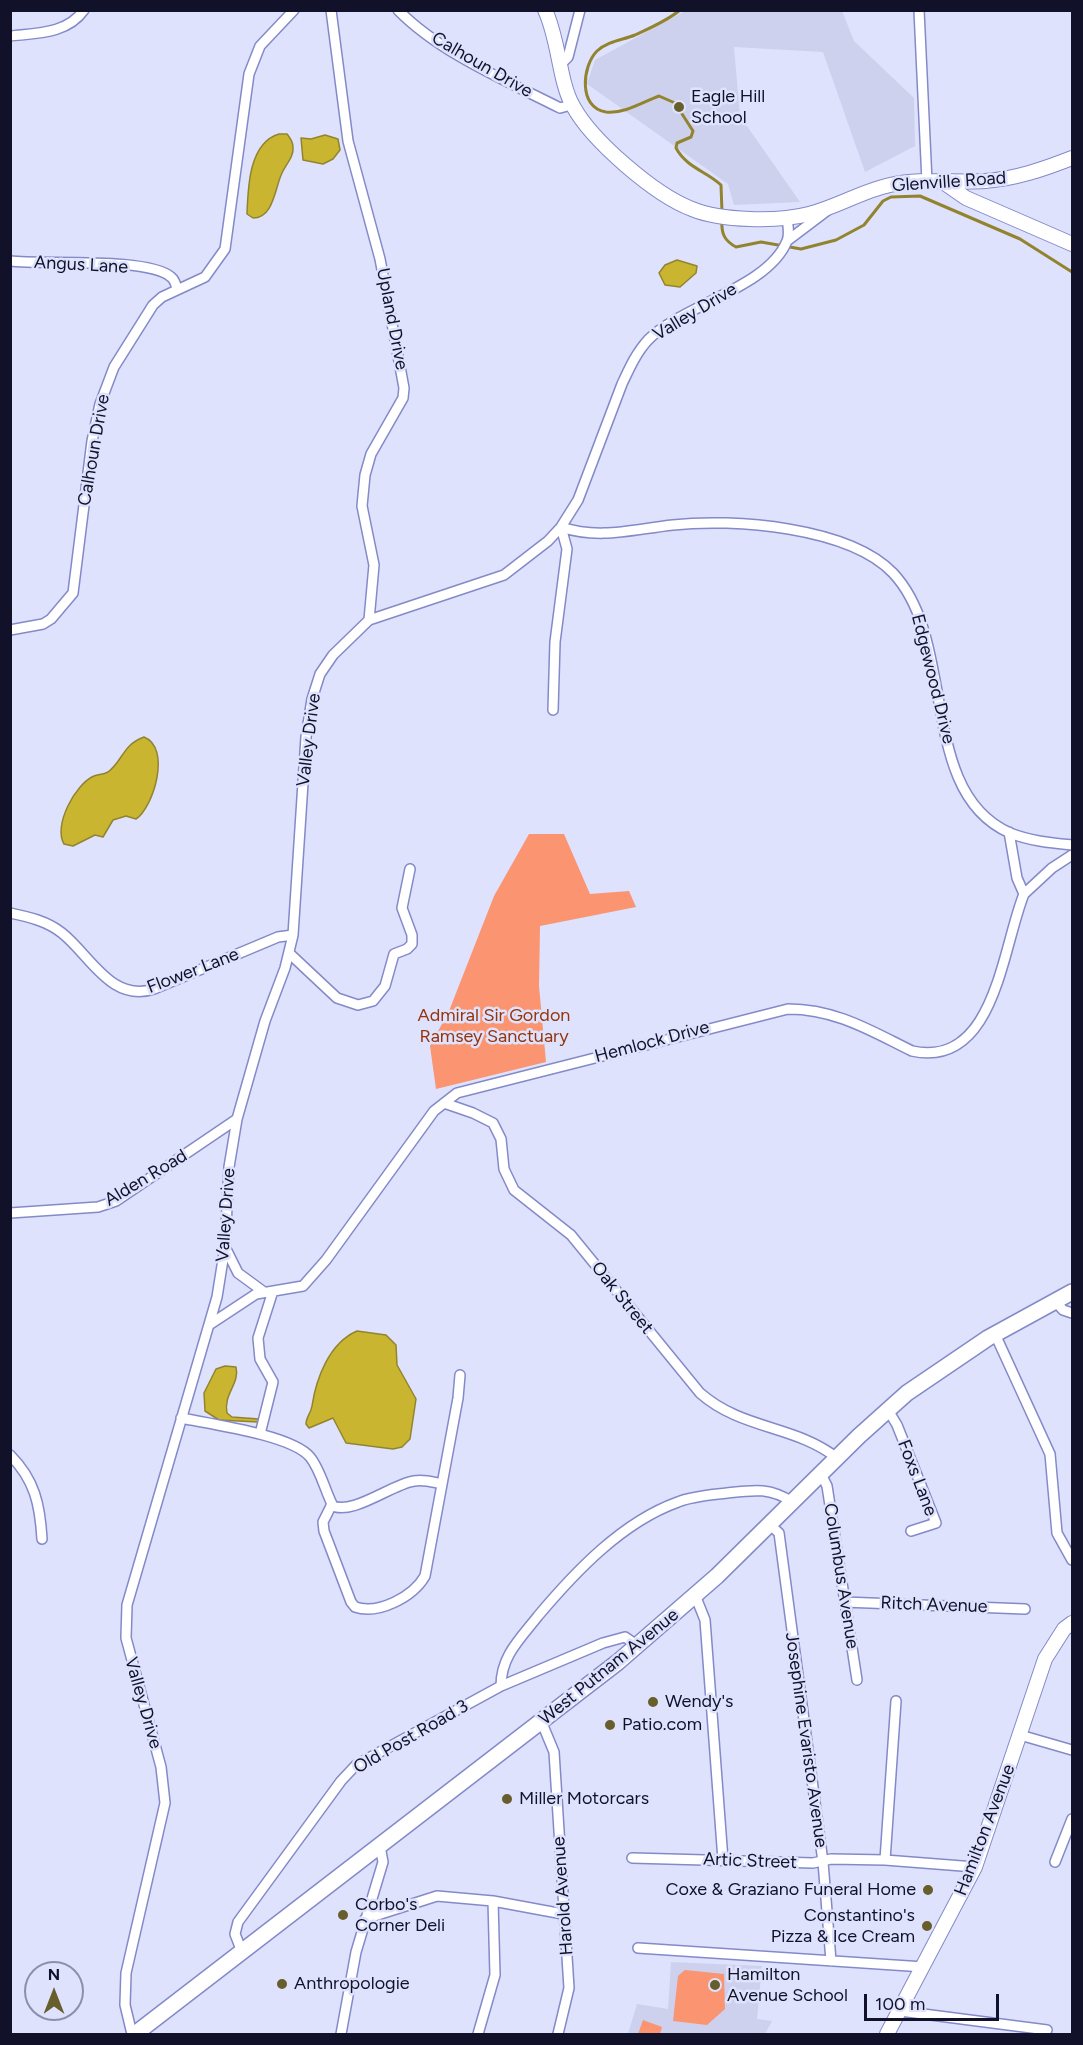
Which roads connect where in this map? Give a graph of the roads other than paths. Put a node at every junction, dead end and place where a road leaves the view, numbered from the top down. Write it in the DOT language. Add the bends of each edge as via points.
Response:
graph roads {
  1 [pos="84,10"];
  2 [pos="294,10"];
  3 [pos="331,10"];
  4 [pos="398,10"];
  5 [pos="545,10"];
  6 [pos="580,10"];
  7 [pos="919,10"];
  8 [pos="10,36"];
  9 [pos="561,64"];
  10 [pos="571,105"];
  11 [pos="1072,158"];
  12 [pos="927,182"];
  13 [pos="943,182"];
  14 [pos="832,207"];
  15 [pos="787,218"];
  16 [pos="1072,244"];
  17 [pos="784,246"];
  18 [pos="10,261"];
  19 [pos="177,290"];
  20 [pos="561,527"];
  21 [pos="369,620"];
  22 [pos="10,630"];
  23 [pos="553,710"];
  24 [pos="1010,832"];
  25 [pos="1072,845"];
  26 [pos="1072,855"];
  27 [pos="410,868"];
  28 [pos="1024,894"];
  29 [pos="10,913"];
  30 [pos="293,935"];
  31 [pos="289,953"];
  32 [pos="444,1103"];
  33 [pos="237,1119"];
  34 [pos="10,1213"];
  35 [pos="225,1246"];
  36 [pos="268,1292"];
  37 [pos="1072,1292"];
  38 [pos="1054,1301"];
  39 [pos="1072,1313"];
  40 [pos="208,1325"];
  41 [pos="995,1334"];
  42 [pos="460,1375"];
  43 [pos="888,1410"];
  44 [pos="181,1418"];
  45 [pos="260,1434"];
  46 [pos="10,1455"];
  47 [pos="837,1458"];
  48 [pos="821,1474"];
  49 [pos="442,1484"];
  50 [pos="792,1502"];
  51 [pos="331,1505"];
  52 [pos="770,1524"];
  53 [pos="911,1531"];
  54 [pos="42,1539"];
  55 [pos="1072,1560"];
  56 [pos="695,1595"];
  57 [pos="844,1602"];
  58 [pos="1025,1609"];
  59 [pos="1072,1623"];
  60 [pos="638,1646"];
  61 [pos="857,1680"];
  62 [pos="501,1686"];
  63 [pos="896,1701"];
  64 [pos="542,1723"];
  65 [pos="1020,1734"];
  66 [pos="1072,1750"];
  67 [pos="1072,1819"];
  68 [pos="380,1846"];
  69 [pos="632,1858"];
  70 [pos="723,1860"];
  71 [pos="885,1860"];
  72 [pos="823,1862"];
  73 [pos="1055,1862"];
  74 [pos="975,1867"];
  75 [pos="493,1901"];
  76 [pos="563,1914"];
  77 [pos="365,1919"];
  78 [pos="638,1948"];
  79 [pos="242,1952"];
  80 [pos="831,1961"];
  81 [pos="924,1967"];
  82 [pos="900,2011"];
  83 [pos="1047,2030"];
  84 [pos="133,2034"];
  85 [pos="341,2034"];
  86 [pos="478,2034"];
  87 [pos="558,2034"];
  88 [pos="887,2034"];
  1 -- 8 [label="street" via="76,20 55,31"];
  2 -- 19 [label="street, Calhoun Drive" via="263,40 249,74 225,249 205,277"];
  3 -- 21 [label="street, Upland Drive" via="348,141 380,259 404,388 404,398 371,454 365,475 362,506 374,565"];
  4 -- 10 [label="street, Calhoun Drive" via="414,26 501,79 560,108"];
  5 -- 9 [label="main road, Glenville Road"];
  6 -- 9 [label="street" via="568,57"];
  7 -- 12 [label="street"];
  9 -- 10 [label="main road, Glenville Road"];
  10 -- 15 [label="main road, Glenville Road" via="602,144 678,203 721,216"];
  11 -- 13 [label="main road, Glenville Road" via="1013,177"];
  12 -- 13 [label="main road, Glenville Road"];
  12 -- 14 [label="main road, Glenville Road" via="888,185"];
  13 -- 16 [label="main road" via="966,198"];
  14 -- 15 [label="main road, Glenville Road"];
  14 -- 17 [label="street, Valley Drive"];
  15 -- 17 [label="street"];
  17 -- 20 [label="street, Valley Drive" via="754,276 678,319 648,341 630,366 578,500"];
  18 -- 19 [label="street, Angus Lane" via="126,265 166,274"];
  19 -- 22 [label="street, Calhoun Drive" via="153,305 104,390 92,441 73,593 44,624"];
  20 -- 21 [label="street, Valley Drive" via="548,542 504,575"];
  20 -- 23 [label="street" via="567,549 555,642"];
  20 -- 24 [label="street, Edgewood Drive" via="606,535 674,525 744,523 836,542 880,561 909,594 922,621 948,741 968,797 987,819"];
  21 -- 30 [label="street, Valley Drive" via="333,655 320,674 312,699"];
  24 -- 25 [label="street, Edgewood Drive"];
  24 -- 28 [label="street" via="1017,878"];
  26 -- 28 [label="street, Hemlock Drive"];
  27 -- 31 [label="street" via="402,908 412,935 411,944 394,954 385,986 373,1001 358,1005 337,998"];
  28 -- 32 [label="street, Hemlock Drive" via="985,1012 971,1036 946,1052 912,1051 845,1017 788,1009 473,1088"];
  29 -- 30 [label="street, Flower Lane" via="38,920 62,933 101,976 135,992 154,989"];
  30 -- 31 [label="street, Valley Drive"];
  31 -- 33 [label="street, Valley Drive"];
  32 -- 36 [label="street, Hemlock Drive" via="309,1280 293,1290"];
  32 -- 47 [label="street, Oak Street" via="493,1124 501,1139 504,1169 514,1190 571,1235 700,1393 718,1408 741,1419 814,1442"];
  33 -- 34 [label="street, Alden Road" via="116,1201 98,1207"];
  33 -- 35 [label="street, Valley Drive" via="229,1167"];
  35 -- 36 [label="street" via="238,1273"];
  35 -- 40 [label="street, Valley Drive" via="222,1276"];
  36 -- 40 [label="street, Hemlock Drive" via="232,1308"];
  36 -- 45 [label="street" via="258,1338 260,1359 273,1382"];
  37 -- 38 [label="main road, West Putnam Avenue"];
  38 -- 39 [label="street"];
  38 -- 41 [label="main road, West Putnam Avenue"];
  40 -- 44 [label="street, Valley Drive"];
  41 -- 43 [label="main road, West Putnam Avenue" via="919,1384"];
  41 -- 55 [label="street" via="1050,1454 1057,1533"];
  42 -- 49 [label="street"];
  43 -- 47 [label="main road, West Putnam Avenue"];
  43 -- 53 [label="street, Foxs Lane" via="936,1523"];
  44 -- 45 [label="street"];
  44 -- 84 [label="street, Valley Drive" via="127,1605 127,1644 161,1767 165,1803 126,1974 125,2005"];
  45 -- 51 [label="street" via="302,1449 311,1458"];
  46 -- 54 [label="street" via="24,1468 37,1495"];
  47 -- 48 [label="main road, West Putnam Avenue"];
  48 -- 50 [label="main road, West Putnam Avenue"];
  48 -- 57 [label="street, Columbus Avenue" via="827,1486"];
  49 -- 51 [label="street" via="411,1481 346,1508"];
  49 -- 51 [label="street" via="420,1586 403,1599 364,1609 351,1602 324,1531 323,1522"];
  50 -- 52 [label="main road, West Putnam Avenue"];
  50 -- 62 [label="street" via="770,1490 721,1494 681,1500 636,1525 597,1551 570,1578 511,1649 503,1666"];
  52 -- 56 [label="main road, West Putnam Avenue"];
  52 -- 72 [label="street, Josephine Evaristo Avenue" via="778,1533"];
  56 -- 60 [label="main road, West Putnam Avenue"];
  56 -- 70 [label="street" via="705,1620"];
  57 -- 58 [label="street, Ritch Avenue"];
  57 -- 61 [label="street, Columbus Avenue"];
  59 -- 65 [label="main road, Hamilton Avenue" via="1045,1659"];
  60 -- 62 [label="street, Old Post Road 3" via="625,1637 613,1639"];
  60 -- 64 [label="main road, West Putnam Avenue"];
  62 -- 79 [label="street, Old Post Road 3" via="368,1757 349,1772 238,1922 235,1934"];
  63 -- 71 [label="street"];
  64 -- 68 [label="main road, West Putnam Avenue"];
  64 -- 76 [label="street, Harold Avenue" via="554,1752"];
  65 -- 66 [label="street"];
  65 -- 74 [label="main road, Hamilton Avenue"];
  67 -- 73 [label="street"];
  68 -- 77 [label="street" via="383,1862"];
  68 -- 79 [label="main road, West Putnam Avenue"];
  69 -- 70 [label="street, Artic Street"];
  70 -- 72 [label="street, Artic Street"];
  71 -- 72 [label="street, Artic Street"];
  71 -- 74 [label="street, Artic Street"];
  72 -- 80 [label="street, Josephine Evaristo Avenue"];
  74 -- 81 [label="main road, Hamilton Avenue"];
  75 -- 76 [label="street"];
  75 -- 77 [label="street" via="437,1896"];
  75 -- 86 [label="street" via="495,1975"];
  76 -- 87 [label="street, Harold Avenue" via="569,1988"];
  77 -- 85 [label="street"];
  78 -- 80 [label="street"];
  79 -- 84 [label="main road, West Putnam Avenue"];
  80 -- 81 [label="street"];
  81 -- 82 [label="main road, Hamilton Avenue"];
  82 -- 83 [label="street"];
  82 -- 88 [label="main road, Hamilton Avenue"];
}
